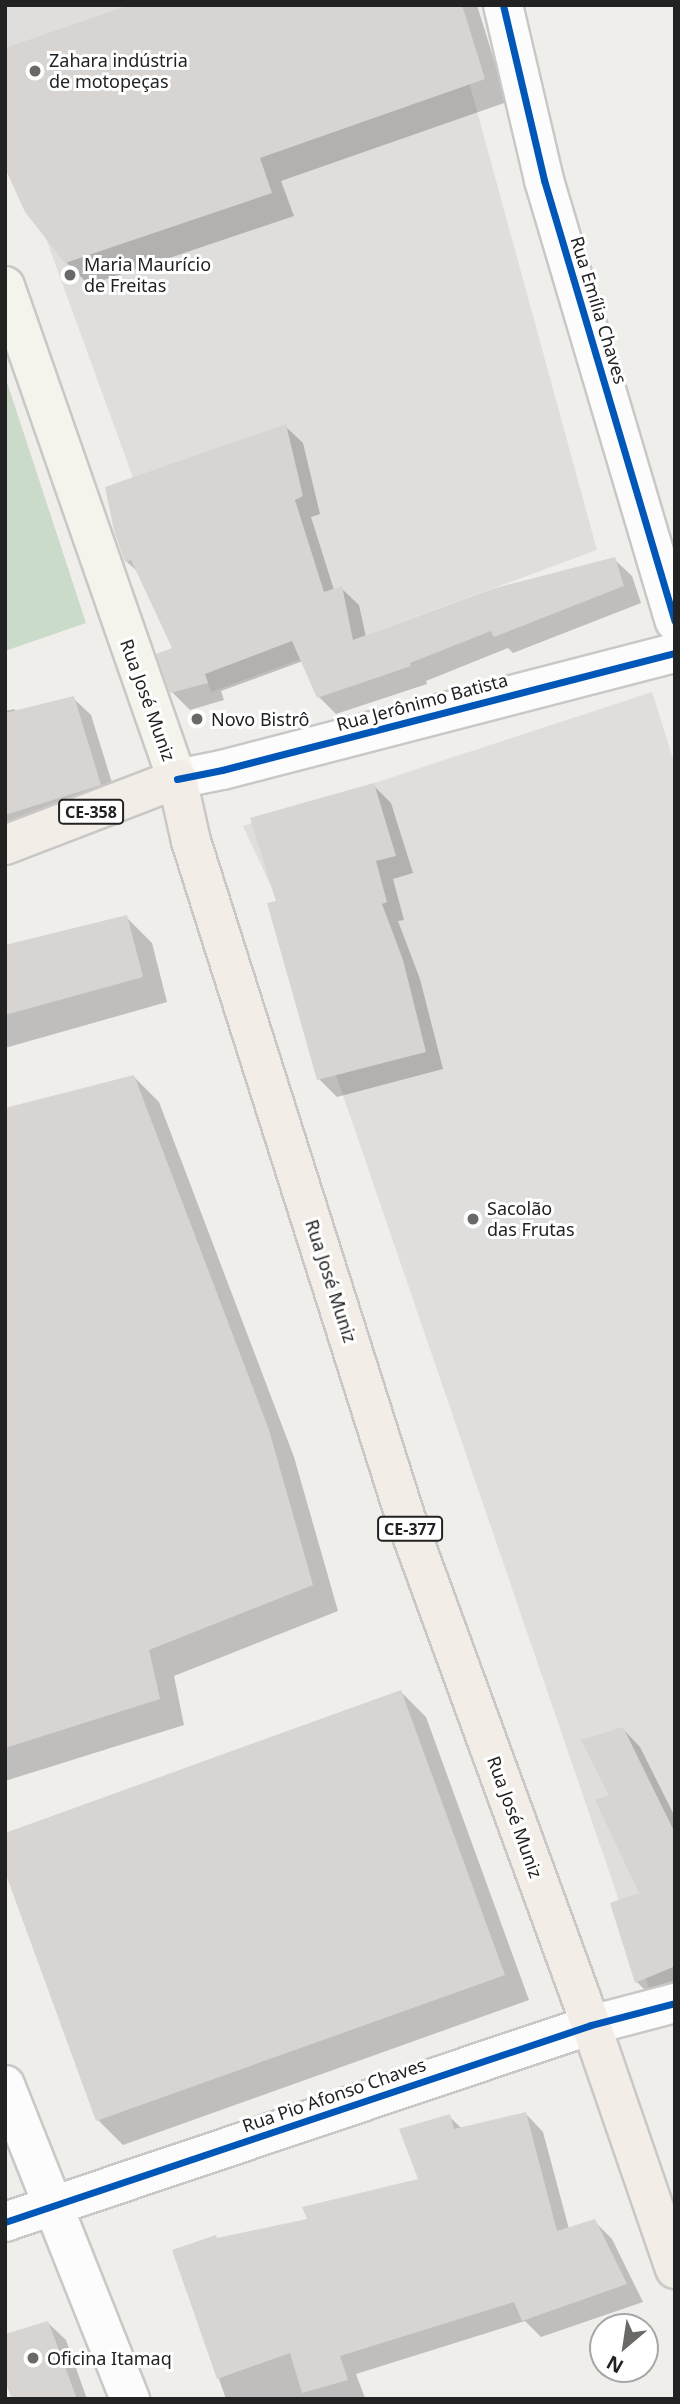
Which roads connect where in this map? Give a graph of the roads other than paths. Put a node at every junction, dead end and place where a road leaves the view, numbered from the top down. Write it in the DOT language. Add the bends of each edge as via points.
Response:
graph roads {
  1 [pos="503,5"];
  2 [pos="5,286"];
  3 [pos="675,621"];
  4 [pos="675,653"];
  5 [pos="177,779"];
  6 [pos="5,845"];
  7 [pos="675,2003"];
  8 [pos="591,2025"];
  9 [pos="5,2085"];
  10 [pos="54,2205"];
  11 [pos="5,2222"];
  12 [pos="675,2269"];
  13 [pos="131,2399"];
  1 -- 3 [label="street, Rua Emília Chaves" via="544,180"];
  2 -- 5 [label="main road, Rua José Muniz"];
  4 -- 5 [label="street, Rua Jerônimo Batista"];
  5 -- 6 [label="main road, Rua Jerônimo Batista / CE-358"];
  5 -- 8 [label="main road, Rua José Muniz / CE-377" via="191,841 406,1519"];
  7 -- 8 [label="street, Rua Pio Afonso Chaves"];
  8 -- 10 [label="street, Rua Pio Afonso Chaves"];
  8 -- 12 [label="main road, Rua José Muniz / CE-377"];
  9 -- 10 [label="street"];
  10 -- 11 [label="street, Rua Pio Afonso Chaves"];
  10 -- 13 [label="street"];
}
